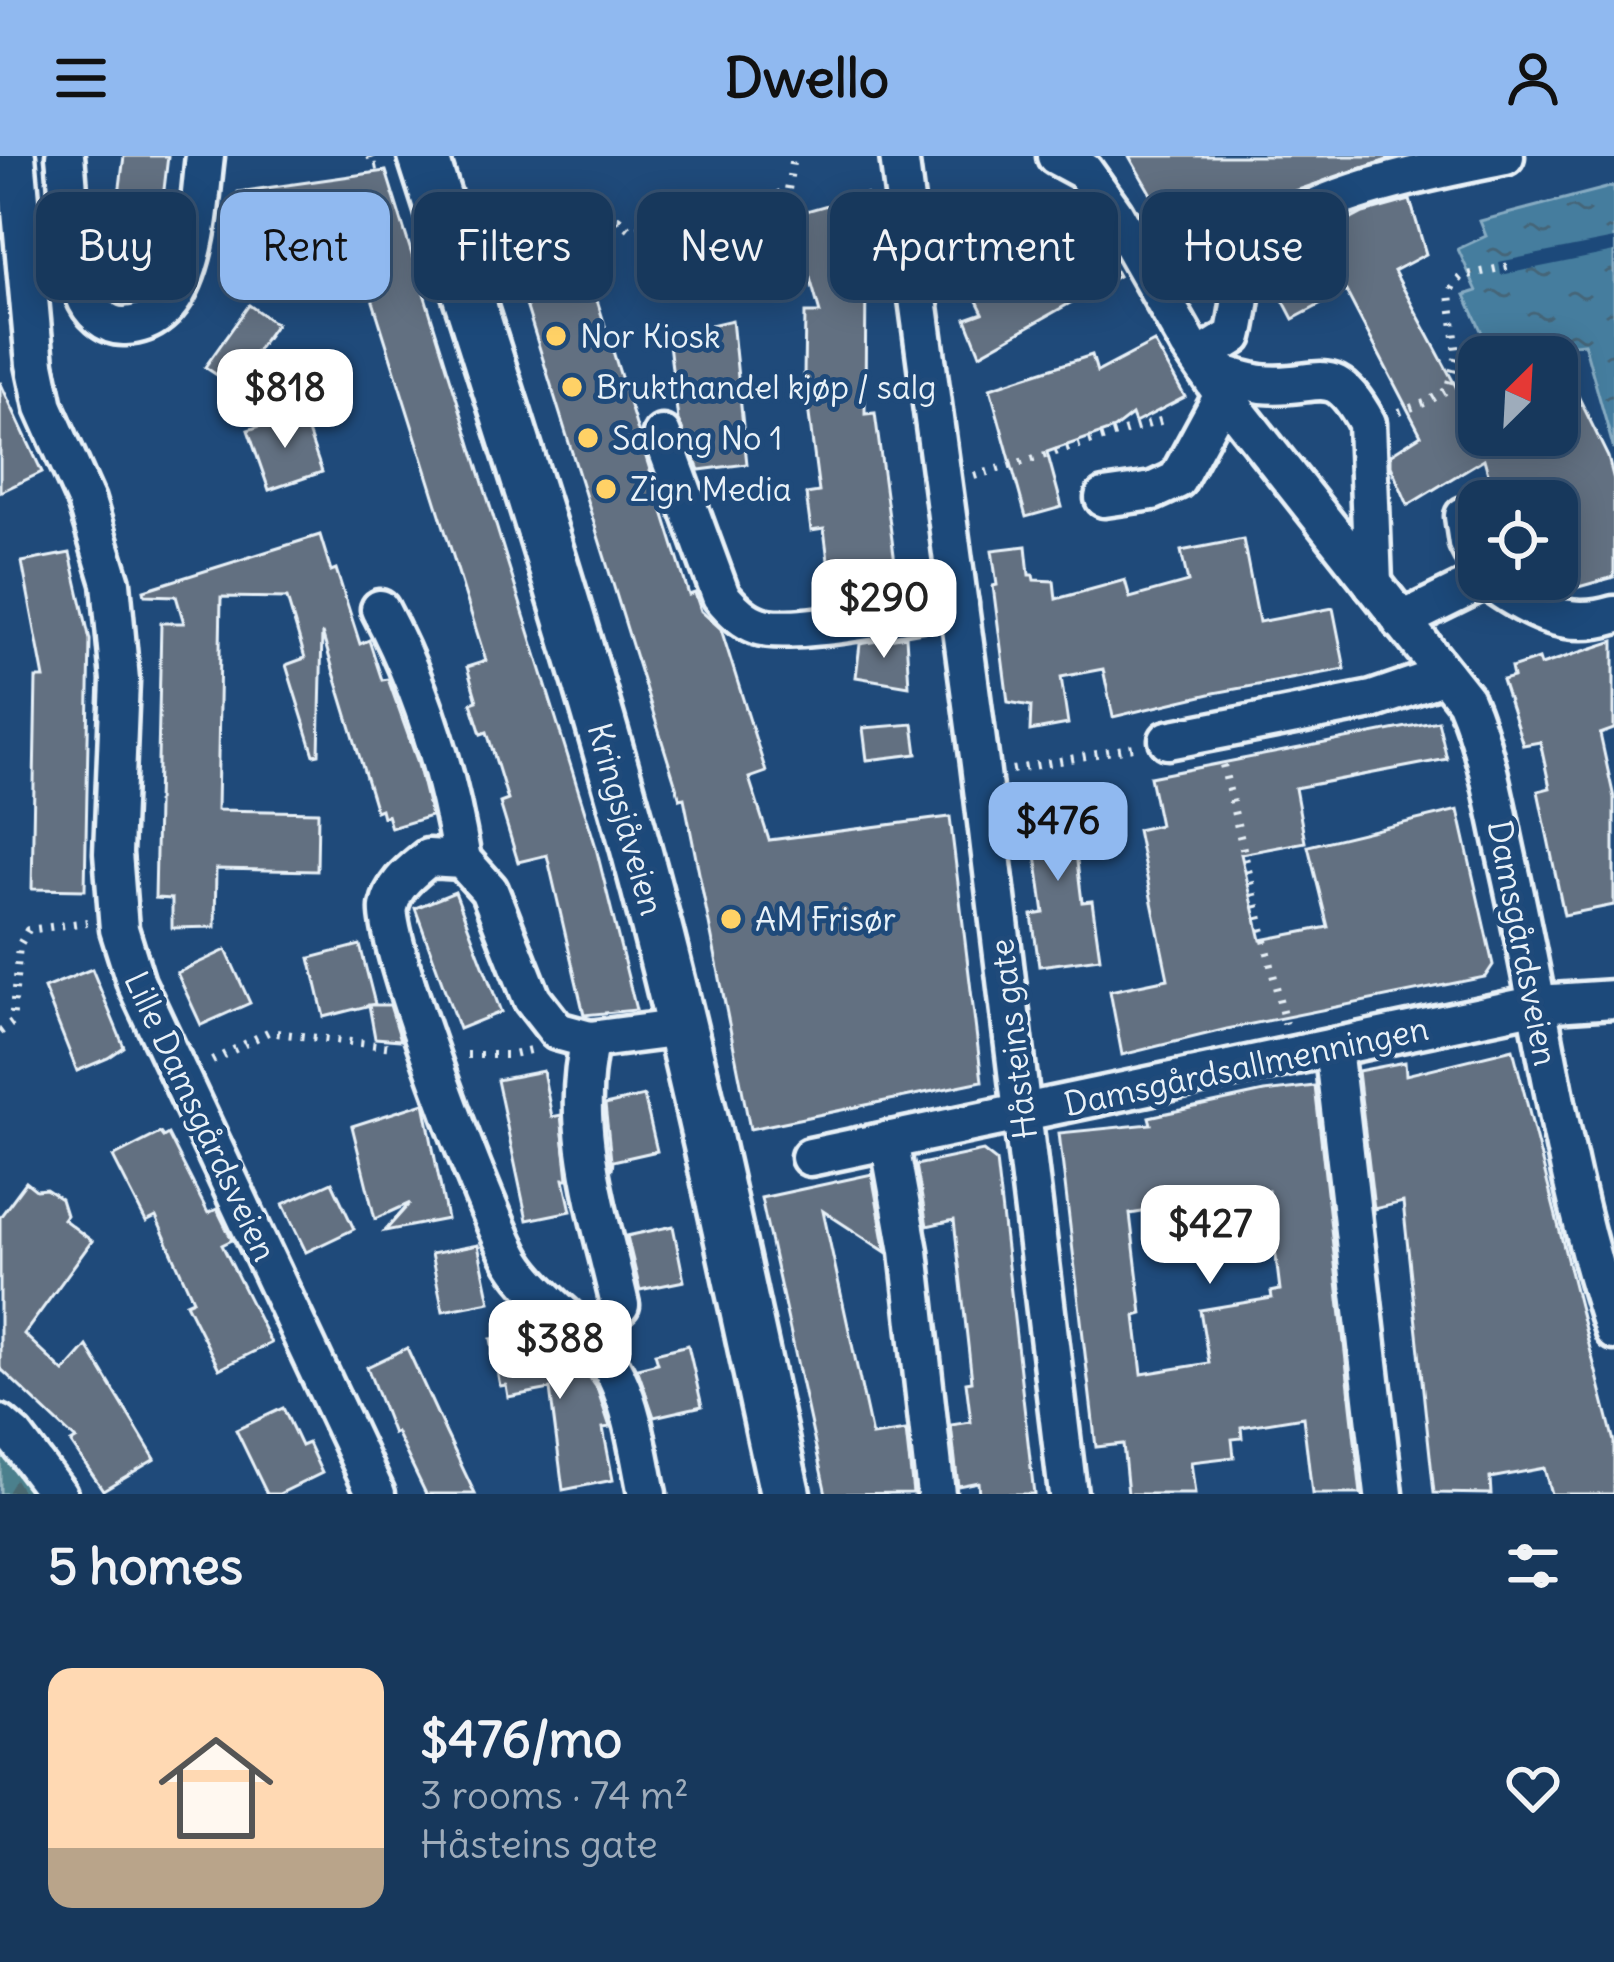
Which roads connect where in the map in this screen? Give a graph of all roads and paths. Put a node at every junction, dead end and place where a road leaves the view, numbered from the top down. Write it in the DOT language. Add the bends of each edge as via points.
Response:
graph roads {
  1 [pos="16,156"];
  2 [pos="65,156"];
  3 [pos="205,156"];
  4 [pos="423,156"];
  5 [pos="793,156"];
  6 [pos="899,156"];
  7 [pos="1055,156"];
  8 [pos="1505,156"];
  9 [pos="1098,192"];
  10 [pos="613,219"];
  11 [pos="1118,225"];
  12 [pos="1514,265"];
  13 [pos="1209,374"];
  14 [pos="1367,423"];
  15 [pos="662,435"];
  16 [pos="986,472"];
  17 [pos="1104,498"];
  18 [pos="1372,584"];
  19 [pos="959,604"];
  20 [pos="380,609"];
  21 [pos="1614,615"];
  22 [pos="1401,621"];
  23 [pos="1445,675"];
  24 [pos="1215,731"];
  25 [pos="1168,740"];
  26 [pos="1130,748"];
  27 [pos="1037,766"];
  28 [pos="462,860"];
  29 [pos="118,917"];
  30 [pos="1614,999"];
  31 [pos="1538,1004"];
  32 [pos="682,1028"];
  33 [pos="0,1032"];
  34 [pos="590,1040"];
  35 [pos="355,1041"];
  36 [pos="1333,1047"];
  37 [pos="534,1049"];
  38 [pos="469,1055"];
  39 [pos="1293,1055"];
  40 [pos="181,1079"];
  41 [pos="1022,1113"];
  42 [pos="889,1140"];
  43 [pos="809,1157"];
  44 [pos="620,1305"];
  45 [pos="1614,1330"];
  46 [pos="0,1424"];
  47 [pos="58,1494"];
  48 [pos="376,1494"];
  49 [pos="646,1494"];
  50 [pos="785,1494"];
  51 [pos="936,1494"];
  52 [pos="1068,1494"];
  53 [pos="1384,1494"];
  1 -- 29 [label="street, Lille Damsgårdsveien" via="44,407 86,501 110,583 120,680"];
  2 -- 3 [label="street" via="85,298 98,318 122,327 155,318 179,290 194,246"];
  4 -- 32 [label="main road, Kringsjåveien" via="532,496"];
  5 -- 10 [label="path" via="788,190 629,229"];
  6 -- 19 [label="street, Håsteins gate"];
  7 -- 9 [label="street, Damsgårdsveien" via="1084,171"];
  8 -- 13 [label="street" via="1374,185 1271,232 1249,257 1234,336"];
  11 -- 13 [label="street, Damsgårdsveien"];
  12 -- 14 [label="path" via="1463,276 1450,293 1457,355 1447,390"];
  13 -- 14 [label="street" via="1263,384 1334,382"];
  13 -- 16 [label="path" via="1196,404 1159,424"];
  13 -- 17 [label="street" via="1177,480"];
  13 -- 18 [label="street, Damsgårdsveien"];
  14 -- 18 [label="street"];
  15 -- 19 [label="street" via="721,596 760,627"];
  18 -- 22 [label="street, Damsgårdsveien"];
  19 -- 41 [label="street, Håsteins gate"];
  20 -- 28 [label="street" via="412,673"];
  21 -- 22 [label="street" via="1556,619 1486,579"];
  22 -- 23 [label="street, Damsgårdsveien"];
  23 -- 24 [label="street" via="1372,700"];
  23 -- 31 [label="street, Damsgårdsveien" via="1484,745"];
  24 -- 25 [label="street"];
  24 -- 39 [label="path"];
  26 -- 27 [label="path"];
  28 -- 34 [label="street" via="489,890 532,999 557,1031"];
  28 -- 49 [label="street" via="428,858 400,882 388,911 397,953 514,1263 616,1376"];
  29 -- 33 [label="path" via="28,930 19,946 12,1023"];
  29 -- 40 [label="street, Lille Damsgårdsveien" via="136,983"];
  30 -- 31 [label="street, Damsgårdsallmenningen"];
  31 -- 36 [label="street, Damsgårdsallmenningen"];
  31 -- 45 [label="street, Damsgårdsveien" via="1553,1100"];
  32 -- 34 [label="street"];
  32 -- 50 [label="main road, Kringsjåveien"];
  34 -- 44 [label="street" via="582,1126"];
  35 -- 40 [label="path" via="268,1032"];
  36 -- 39 [label="street, Damsgårdsallmenningen"];
  36 -- 53 [label="street"];
  37 -- 38 [label="path"];
  39 -- 41 [label="street, Damsgårdsallmenningen"];
  40 -- 48 [label="street, Lille Damsgårdsveien"];
  41 -- 42 [label="street, Damsgårdsallmenningen"];
  41 -- 52 [label="street, Håsteins gate"];
  42 -- 43 [label="street, Damsgårdsallmenningen"];
  42 -- 51 [label="street"];
  46 -- 47 [label="street"];
}
